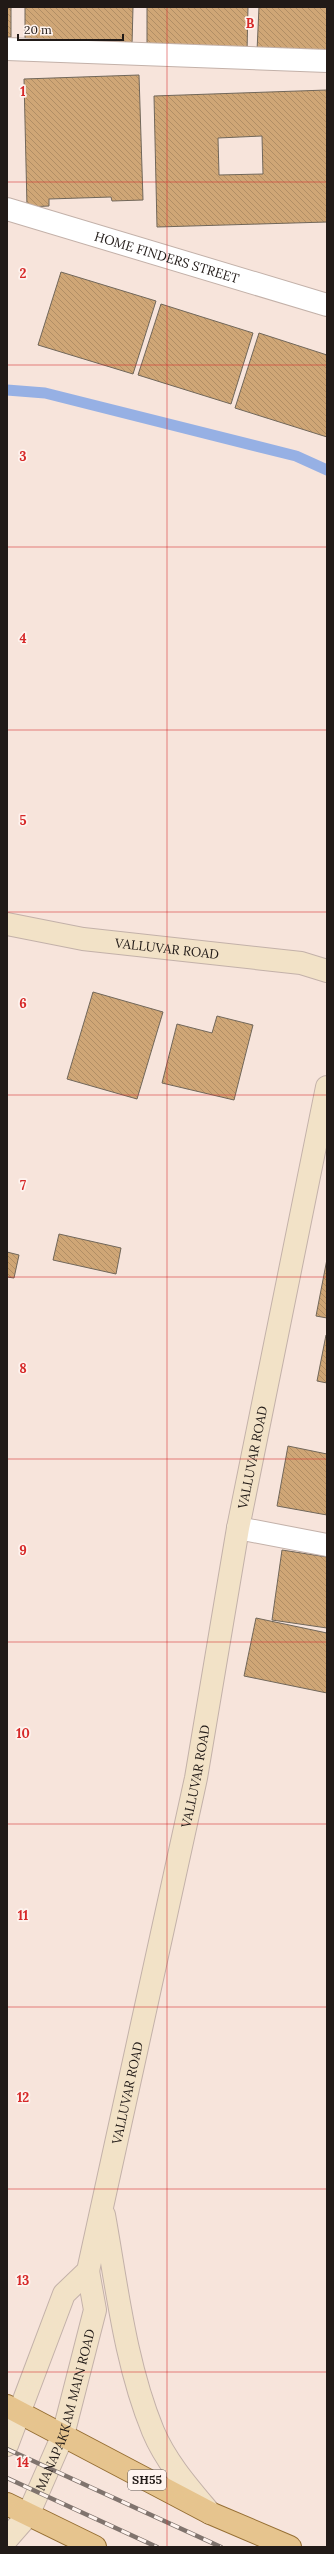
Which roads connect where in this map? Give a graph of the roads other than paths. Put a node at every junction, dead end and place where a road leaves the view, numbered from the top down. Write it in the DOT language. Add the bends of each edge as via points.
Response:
graph roads {
  1 [pos="7,50"];
  2 [pos="327,61"];
  3 [pos="7,209"];
  4 [pos="327,305"];
  5 [pos="7,924"];
  6 [pos="327,972"];
  7 [pos="327,1087"];
  8 [pos="238,1528"];
  9 [pos="327,1545"];
  10 [pos="102,2204"];
  11 [pos="88,2271"];
  12 [pos="14,2410"];
  13 [pos="63,2435"];
  14 [pos="7,2445"];
  15 [pos="7,2504"];
  16 [pos="210,2513"];
  17 [pos="28,2515"];
  18 [pos="7,2539"];
  19 [pos="95,2547"];
  20 [pos="290,2547"];
  1 -- 2 [label="street"];
  3 -- 4 [label="street, HOME FINDERS STREET"];
  5 -- 6 [label="main road, VALLUVAR ROAD" via="84,939 301,963"];
  7 -- 8 [label="main road, VALLUVAR ROAD"];
  8 -- 9 [label="street"];
  8 -- 10 [label="main road, VALLUVAR ROAD" via="196,1778"];
  10 -- 11 [label="main road, VALLUVAR ROAD"];
  10 -- 16 [label="main road" via="127,2344 153,2432 173,2468"];
  11 -- 12 [label="main road" via="64,2294"];
  11 -- 13 [label="main road, MANAPAKKAM MAIN ROAD" via="95,2310"];
  12 -- 13 [label="main road, SH55"];
  12 -- 14 [label="main road"];
  13 -- 16 [label="main road, SH55"];
  13 -- 17 [label="main road, MANAPAKKAM MAIN ROAD"];
  15 -- 17 [label="main road"];
  16 -- 20 [label="main road, SH55"];
  17 -- 18 [label="main road, MANAPAKKAM MAIN ROAD"];
  17 -- 19 [label="main road"];
}
